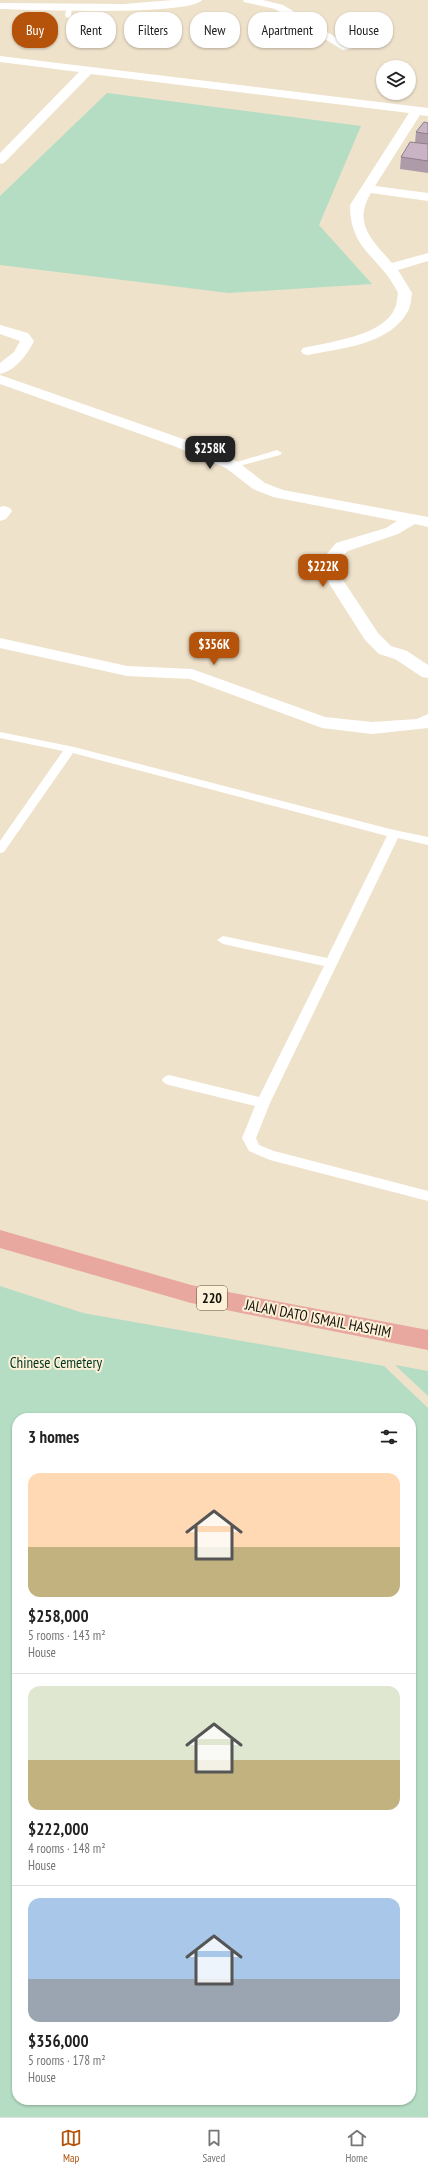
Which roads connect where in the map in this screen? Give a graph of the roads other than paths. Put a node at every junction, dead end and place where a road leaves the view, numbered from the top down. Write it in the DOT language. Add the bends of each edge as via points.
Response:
graph roads {
  1 [pos="197,0"];
  2 [pos="248,0"];
  3 [pos="105,3"];
  4 [pos="0,6"];
  5 [pos="335,42"];
  6 [pos="0,59"];
  7 [pos="88,70"];
  8 [pos="423,111"];
  9 [pos="394,147"];
  10 [pos="408,148"];
  11 [pos="0,160"];
  12 [pos="367,189"];
  13 [pos="428,197"];
  14 [pos="428,257"];
  15 [pos="390,268"];
  16 [pos="0,329"];
  17 [pos="308,351"];
  18 [pos="0,370"];
  19 [pos="0,379"];
  20 [pos="277,453"];
  21 [pos="232,465"];
  22 [pos="420,520"];
  23 [pos="0,644"];
  24 [pos="428,673"];
  25 [pos="428,720"];
  26 [pos="0,735"];
  27 [pos="70,748"];
  28 [pos="394,834"];
  29 [pos="428,841"];
  30 [pos="0,849"];
  31 [pos="222,940"];
  32 [pos="331,963"];
  33 [pos="169,1080"];
  34 [pos="263,1103"];
  35 [pos="428,1196"];
  36 [pos="0,1238"];
  37 [pos="428,1340"];
  1 -- 3 [label="street" via="175,4"];
  2 -- 5 [label="street" via="279,8"];
  3 -- 4 [label="street" via="69,11"];
  6 -- 7 [label="street"];
  7 -- 8 [label="street"];
  7 -- 11 [label="street"];
  8 -- 9 [label="street"];
  9 -- 10 [label="street"];
  9 -- 12 [label="street"];
  12 -- 13 [label="street"];
  12 -- 15 [label="street" via="357,205 356,222 361,236 370,249"];
  14 -- 15 [label="street"];
  15 -- 17 [label="street" via="405,293 402,310 386,328 360,340"];
  16 -- 18 [label="street" via="23,336 27,341 20,354"];
  19 -- 21 [label="street" via="180,443"];
  20 -- 21 [label="lane"];
  21 -- 22 [label="street" via="259,486 279,494"];
  22 -- 24 [label="street" via="342,547 331,564 333,577 371,636 385,650 401,655"];
  23 -- 25 [label="street" via="127,672 192,674 322,722 372,728 421,724"];
  26 -- 27 [label="lane"];
  27 -- 28 [label="lane"];
  27 -- 30 [label="lane"];
  28 -- 29 [label="lane"];
  28 -- 32 [label="lane"];
  31 -- 32 [label="lane"];
  32 -- 34 [label="lane"];
  33 -- 34 [label="lane"];
  34 -- 35 [label="lane" via="249,1138 254,1148 270,1155"];
  36 -- 37 [label="main road, JALAN DATO ISMAIL HASHIM / 220" via="191,1294"];
}
